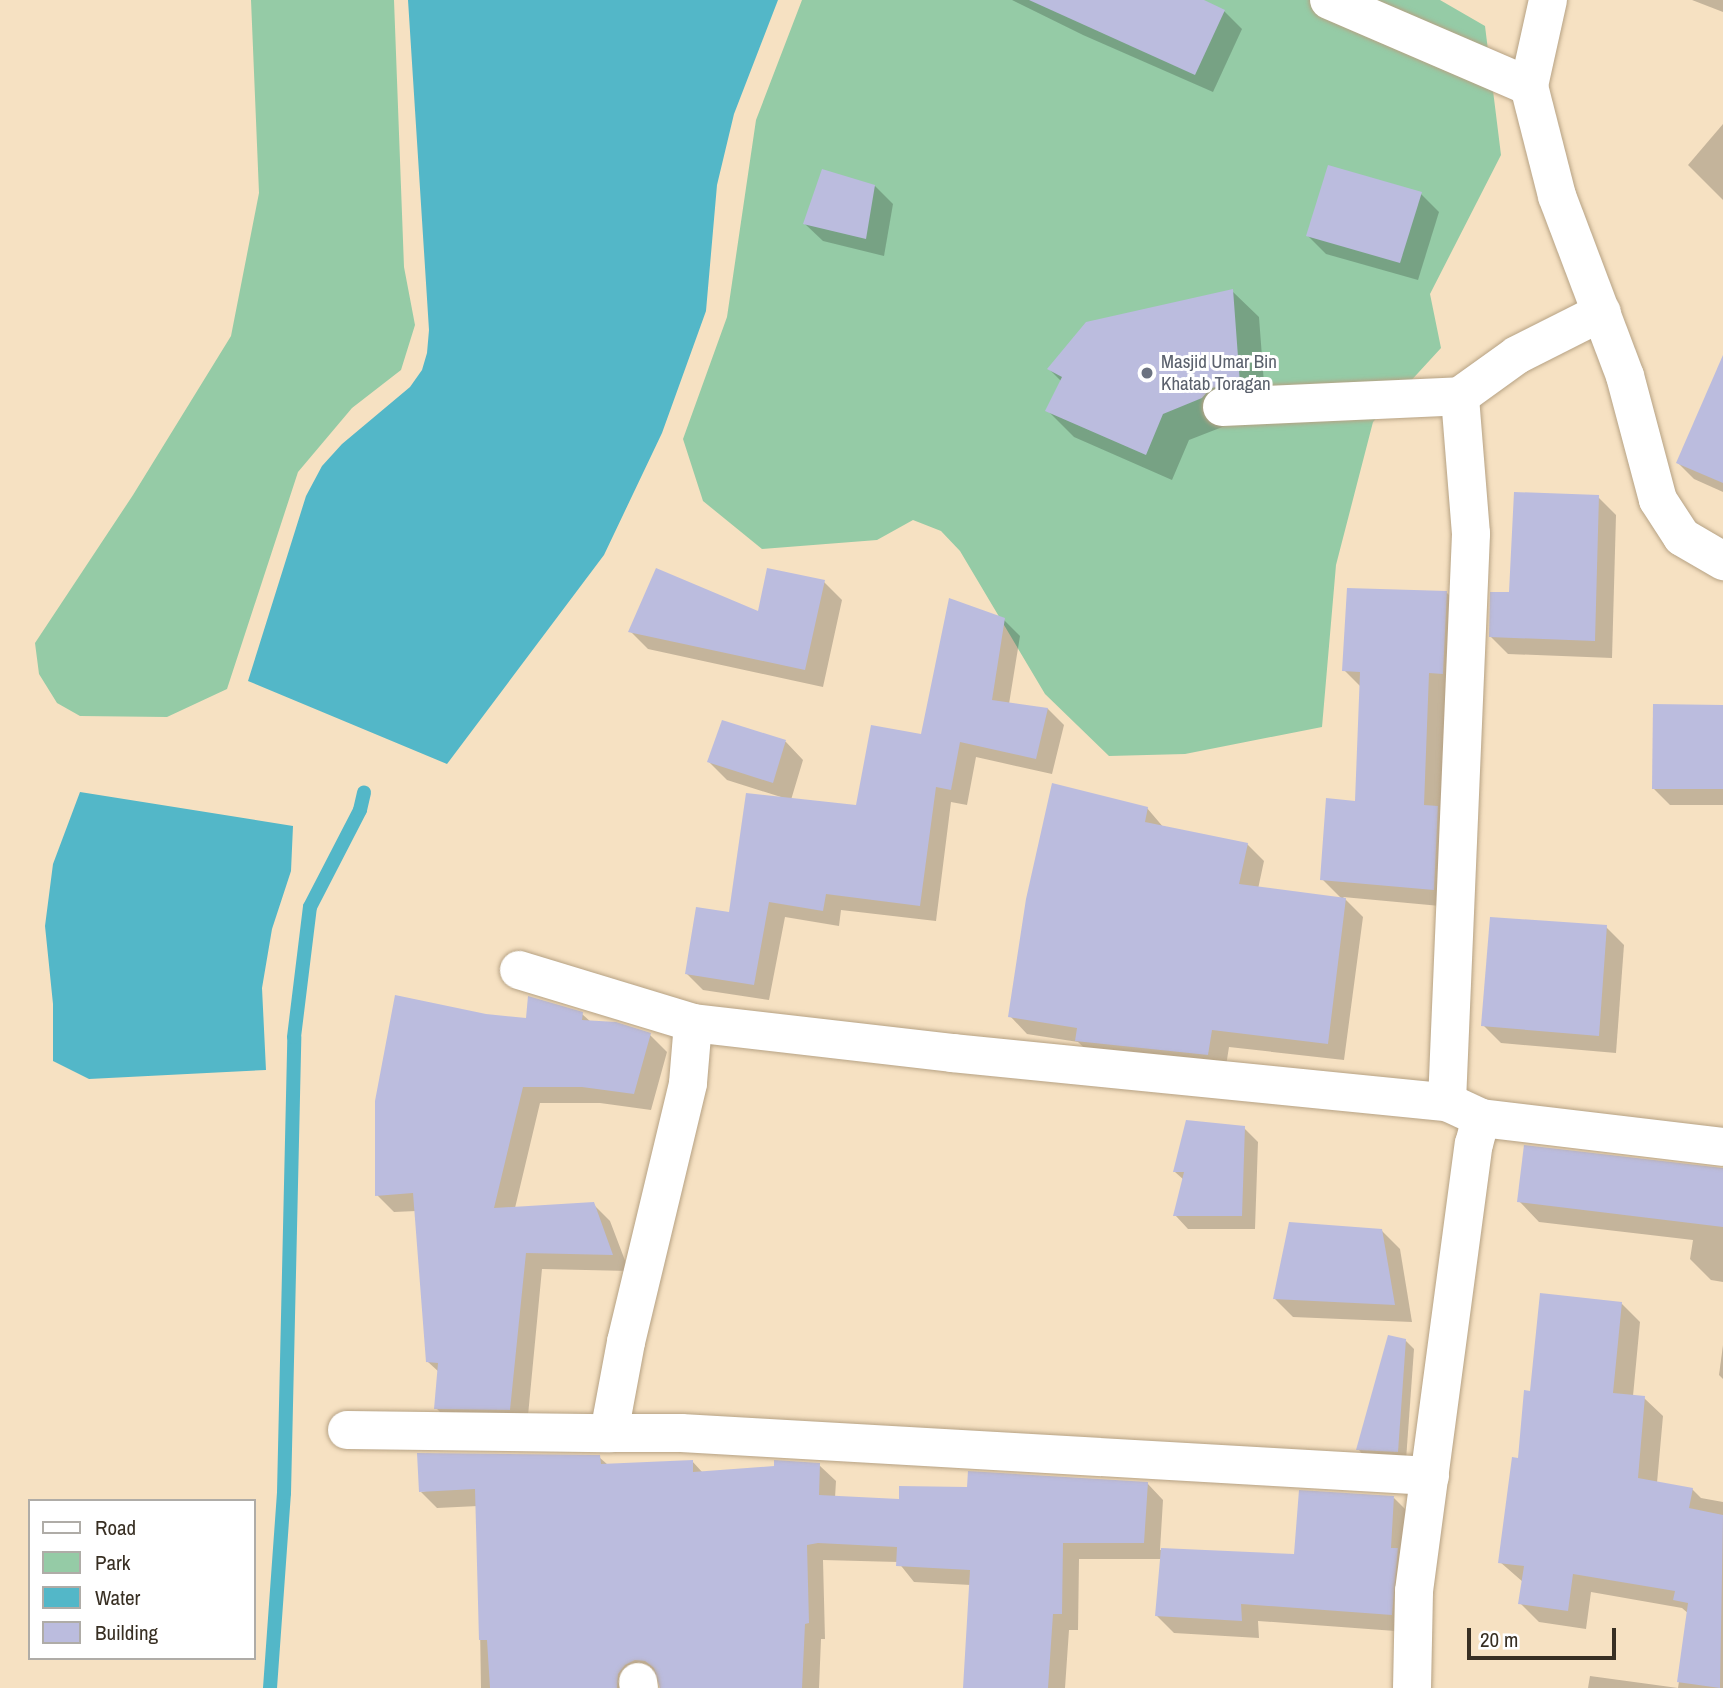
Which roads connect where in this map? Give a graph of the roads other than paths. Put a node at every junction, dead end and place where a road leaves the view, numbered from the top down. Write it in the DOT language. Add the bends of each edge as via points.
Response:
graph roads {
  1 [pos="1329,0"];
  2 [pos="1548,0"];
  3 [pos="1529,86"];
  4 [pos="1602,312"];
  5 [pos="1460,396"];
  6 [pos="1222,407"];
  7 [pos="1723,561"];
  8 [pos="519,970"];
  9 [pos="693,1023"];
  10 [pos="1447,1102"];
  11 [pos="1481,1118"];
  12 [pos="1723,1147"];
  13 [pos="347,1430"];
  14 [pos="609,1433"];
  15 [pos="1430,1476"];
  16 [pos="1412,1688"];
  1 -- 3 [label="street"];
  2 -- 3 [label="street"];
  3 -- 4 [label="street" via="1557,196"];
  4 -- 5 [label="street" via="1517,355"];
  4 -- 7 [label="street" via="1625,376 1658,500 1682,537"];
  5 -- 6 [label="street"];
  5 -- 10 [label="street" via="1471,534"];
  8 -- 9 [label="street"];
  9 -- 10 [label="street"];
  9 -- 14 [label="street" via="688,1083"];
  10 -- 11 [label="street"];
  11 -- 12 [label="street"];
  11 -- 15 [label="street"];
  13 -- 14 [label="street"];
  14 -- 15 [label="street" via="695,1433"];
  15 -- 16 [label="street" via="1414,1591"];
}
